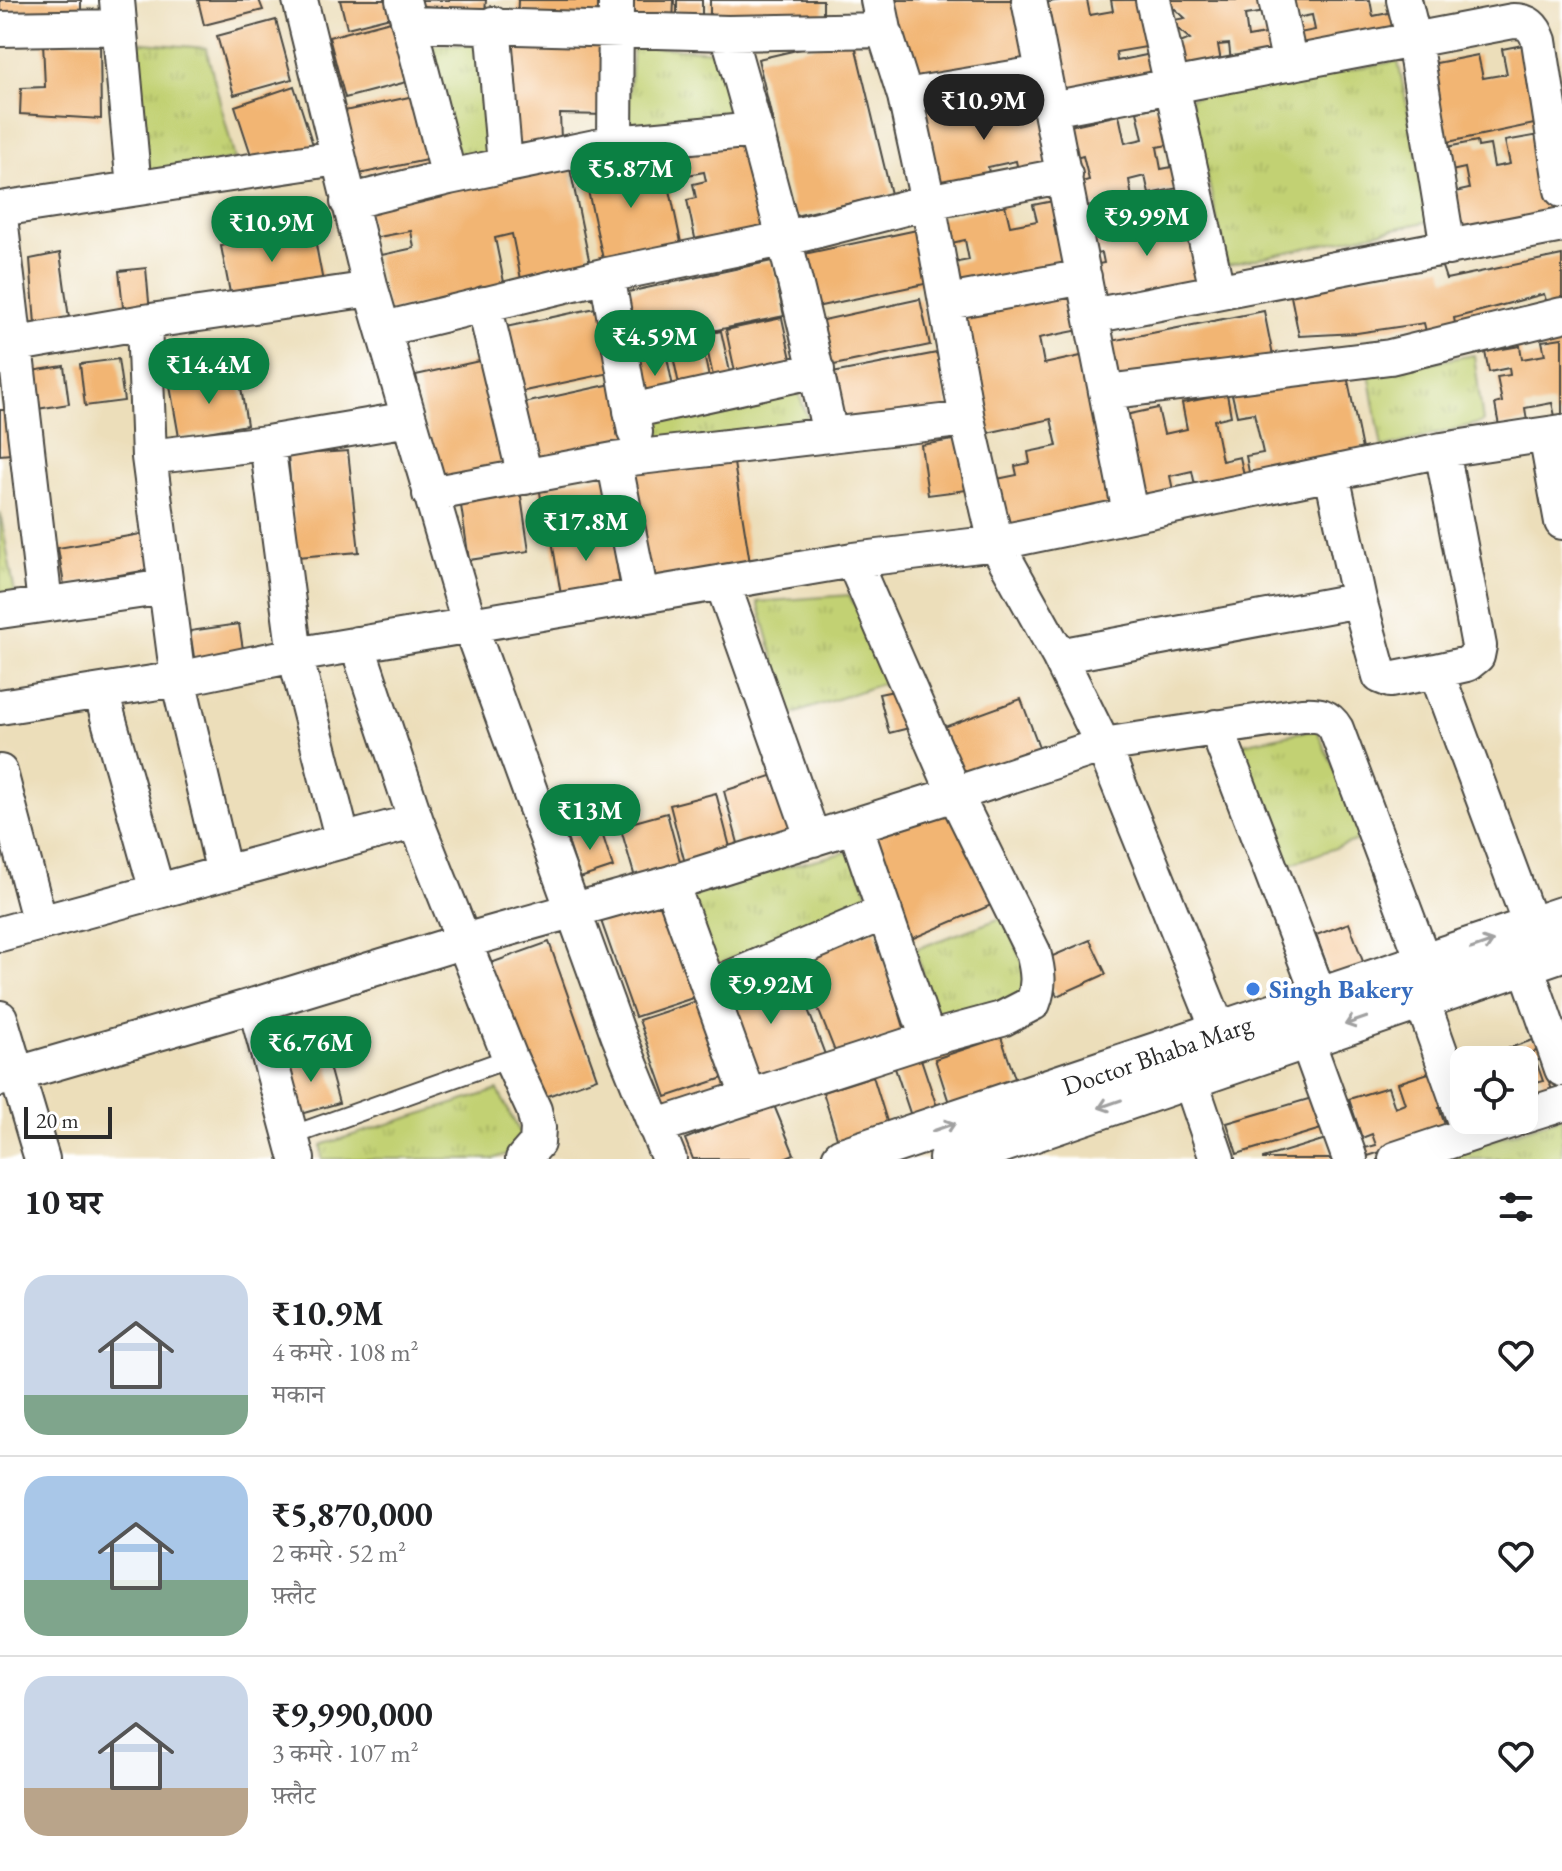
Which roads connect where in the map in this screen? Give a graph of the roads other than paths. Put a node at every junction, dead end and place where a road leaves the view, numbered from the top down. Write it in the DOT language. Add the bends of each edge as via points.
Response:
graph roads {
  1 [pos="300,0"];
  2 [pos="1030,0"];
  3 [pos="1153,0"];
  4 [pos="1276,0"];
  5 [pos="1404,0"];
  6 [pos="406,12"];
  7 [pos="118,14"];
  8 [pos="616,14"];
  9 [pos="881,15"];
  10 [pos="493,24"];
  11 [pos="0,29"];
  12 [pos="728,33"];
  13 [pos="1414,41"];
  14 [pos="1290,64"];
  15 [pos="1043,73"];
  16 [pos="1172,86"];
  17 [pos="905,96"];
  18 [pos="1051,109"];
  19 [pos="756,130"];
  20 [pos="615,143"];
  21 [pos="337,158"];
  22 [pos="505,165"];
  23 [pos="1065,175"];
  24 [pos="449,177"];
  25 [pos="134,188"];
  26 [pos="1562,190"];
  27 [pos="348,202"];
  28 [pos="928,202"];
  29 [pos="0,209"];
  30 [pos="0,217"];
  31 [pos="1562,225"];
  32 [pos="783,239"];
  33 [pos="1448,248"];
  34 [pos="607,275"];
  35 [pos="1084,277"];
  36 [pos="371,289"];
  37 [pos="1217,290"];
  38 [pos="948,302"];
  39 [pos="484,304"];
  40 [pos="1562,315"];
  41 [pos="1092,316"];
  42 [pos="144,322"];
  43 [pos="384,329"];
  44 [pos="8,346"];
  45 [pos="817,370"];
  46 [pos="1106,392"];
  47 [pos="631,411"];
  48 [pos="409,419"];
  49 [pos="967,419"];
  50 [pos="1554,433"];
  51 [pos="830,435"];
  52 [pos="267,443"];
  53 [pos="1442,450"];
  54 [pos="149,457"];
  55 [pos="628,458"];
  56 [pos="15,467"];
  57 [pos="1332,475"];
  58 [pos="525,477"];
  59 [pos="430,494"];
  60 [pos="1130,513"];
  61 [pos="1562,522"];
  62 [pos="996,543"];
  63 [pos="853,560"];
  64 [pos="722,582"];
  65 [pos="166,587"];
  66 [pos="641,595"];
  67 [pos="1359,600"];
  68 [pos="45,604"];
  69 [pos="0,611"];
  70 [pos="470,626"];
  71 [pos="357,644"];
  72 [pos="295,655"];
  73 [pos="1059,656"];
  74 [pos="1436,671"];
  75 [pos="178,679"];
  76 [pos="101,692"];
  77 [pos="0,707"];
  78 [pos="1216,727"];
  79 [pos="1103,745"];
  80 [pos="0,772"];
  81 [pos="955,794"];
  82 [pos="416,821"];
  83 [pos="855,826"];
  84 [pos="813,839"];
  85 [pos="343,841"];
  86 [pos="224,873"];
  87 [pos="671,883"];
  88 [pos="157,891"];
  89 [pos="572,910"];
  90 [pos="885,912"];
  91 [pos="40,923"];
  92 [pos="0,934"];
  93 [pos="1545,940"];
  94 [pos="464,941"];
  95 [pos="1423,981"];
  96 [pos="710,987"];
  97 [pos="1321,1000"];
  98 [pos="255,1005"];
  99 [pos="0,1018"];
  100 [pos="1306,1038"];
  101 [pos="928,1039"];
  102 [pos="1226,1049"];
  103 [pos="510,1058"];
  104 [pos="1184,1062"];
  105 [pos="1562,1069"];
  106 [pos="1450,1071"];
  107 [pos="9,1077"];
  108 [pos="748,1096"];
  109 [pos="1562,1104"];
  110 [pos="1538,1112"];
  111 [pos="655,1127"];
  112 [pos="1450,1132"];
  113 [pos="294,1147"];
  114 [pos="960,1157"];
  115 [pos="42,1159"];
  116 [pos="523,1159"];
  117 [pos="669,1159"];
  118 [pos="843,1159"];
  119 [pos="1217,1159"];
  120 [pos="1350,1159"];
  121 [pos="1396,1159"];
  1 -- 21 [label="street"];
  2 -- 15 [label="street"];
  3 -- 16 [label="street"];
  4 -- 14 [label="street"];
  5 -- 13 [label="street"];
  6 -- 10 [label="street"];
  6 -- 24 [label="street"];
  7 -- 11 [label="street"];
  7 -- 25 [label="street"];
  8 -- 10 [label="street"];
  8 -- 12 [label="street"];
  8 -- 20 [label="street"];
  9 -- 12 [label="street"];
  9 -- 17 [label="street"];
  10 -- 22 [label="street"];
  12 -- 19 [label="street"];
  13 -- 14 [label="street"];
  13 -- 26 [label="street" via="1513,21 1532,26 1539,41"];
  13 -- 33 [label="street"];
  14 -- 16 [label="street"];
  15 -- 17 [label="street"];
  15 -- 18 [label="street"];
  16 -- 18 [label="street"];
  16 -- 37 [label="street"];
  17 -- 28 [label="street"];
  18 -- 23 [label="street"];
  19 -- 20 [label="street"];
  19 -- 32 [label="street"];
  20 -- 22 [label="street"];
  21 -- 25 [label="street"];
  21 -- 27 [label="street"];
  22 -- 24 [label="street"];
  23 -- 28 [label="street"];
  23 -- 35 [label="street"];
  24 -- 27 [label="street"];
  25 -- 29 [label="street"];
  27 -- 36 [label="street"];
  28 -- 32 [label="street"];
  28 -- 38 [label="street"];
  30 -- 44 [label="street"];
  31 -- 33 [label="street"];
  32 -- 34 [label="street"];
  32 -- 45 [label="street"];
  33 -- 37 [label="street"];
  34 -- 39 [label="street"];
  34 -- 47 [label="street"];
  35 -- 38 [label="street"];
  35 -- 41 [label="street"];
  36 -- 42 [label="street"];
  36 -- 43 [label="street"];
  37 -- 41 [label="street"];
  38 -- 49 [label="street"];
  39 -- 43 [label="street"];
  39 -- 58 [label="street"];
  40 -- 46 [label="street" via="1390,357"];
  41 -- 46 [label="street"];
  42 -- 44 [label="street"];
  42 -- 54 [label="street"];
  43 -- 48 [label="street"];
  44 -- 56 [label="street"];
  45 -- 47 [label="street"];
  45 -- 51 [label="street"];
  46 -- 60 [label="street"];
  47 -- 55 [label="street"];
  48 -- 52 [label="street"];
  48 -- 59 [label="street"];
  49 -- 51 [label="street"];
  49 -- 62 [label="street"];
  50 -- 53 [label="street"];
  50 -- 61 [label="street"];
  51 -- 55 [label="street"];
  52 -- 54 [label="street"];
  52 -- 72 [label="street"];
  53 -- 57 [label="street"];
  53 -- 74 [label="street" via="1479,646 1467,664"];
  54 -- 65 [label="street"];
  55 -- 58 [label="street"];
  55 -- 66 [label="street"];
  56 -- 68 [label="street"];
  57 -- 60 [label="street"];
  57 -- 67 [label="street"];
  58 -- 59 [label="street"];
  59 -- 70 [label="street"];
  60 -- 62 [label="street"];
  62 -- 63 [label="street"];
  62 -- 73 [label="street"];
  63 -- 64 [label="street"];
  63 -- 81 [label="street"];
  64 -- 66 [label="street"];
  64 -- 84 [label="street"];
  65 -- 68 [label="street"];
  65 -- 75 [label="street"];
  66 -- 70 [label="street"];
  67 -- 73 [label="street"];
  67 -- 74 [label="street" via="1380,676 1390,680"];
  68 -- 69 [label="street"];
  70 -- 71 [label="street"];
  70 -- 89 [label="street"];
  71 -- 72 [label="street"];
  71 -- 82 [label="street"];
  72 -- 75 [label="street"];
  72 -- 85 [label="street"];
  73 -- 79 [label="street"];
  74 -- 93 [label="street"];
  75 -- 76 [label="street"];
  75 -- 86 [label="street"];
  76 -- 77 [label="street"];
  76 -- 88 [label="street"];
  78 -- 79 [label="street"];
  78 -- 95 [label="street" via="1319,714 1331,721"];
  78 -- 97 [label="street"];
  79 -- 81 [label="street"];
  79 -- 102 [label="street"];
  80 -- 91 [label="street"];
  81 -- 83 [label="street"];
  81 -- 101 [label="street" via="1033,952 1038,990 1033,1003 1020,1012"];
  82 -- 85 [label="street"];
  82 -- 94 [label="street"];
  83 -- 84 [label="street"];
  83 -- 90 [label="street"];
  84 -- 87 [label="street"];
  85 -- 86 [label="street"];
  86 -- 88 [label="street"];
  87 -- 89 [label="street"];
  87 -- 96 [label="street"];
  88 -- 91 [label="street"];
  89 -- 94 [label="street"];
  89 -- 111 [label="street"];
  90 -- 96 [label="street"];
  90 -- 101 [label="street"];
  91 -- 92 [label="street"];
  93 -- 95 [label="street, Doctor Bhaba Marg"];
  93 -- 105 [label="street"];
  94 -- 98 [label="street"];
  94 -- 103 [label="street"];
  95 -- 97 [label="street, Doctor Bhaba Marg"];
  95 -- 100 [label="street, Doctor Bhaba Marg, one-way"];
  95 -- 106 [label="street"];
  96 -- 108 [label="street"];
  97 -- 102 [label="street, Doctor Bhaba Marg"];
  98 -- 107 [label="street"];
  98 -- 113 [label="street"];
  99 -- 107 [label="street"];
  100 -- 102 [label="street, Doctor Bhaba Marg"];
  100 -- 120 [label="street"];
  101 -- 108 [label="street"];
  102 -- 104 [label="street, Doctor Bhaba Marg"];
  103 -- 113 [label="lane"];
  103 -- 116 [label="street" via="538,1128 537,1143"];
  104 -- 114 [label="street, Doctor Bhaba Marg, one-way"];
  118 -- 104 [label="street, Doctor Bhaba Marg, one-way"];
  104 -- 119 [label="street"];
  107 -- 115 [label="street"];
  108 -- 111 [label="street"];
  109 -- 110 [label="street"];
  111 -- 117 [label="street"];
  112 -- 121 [label="street"];
}
